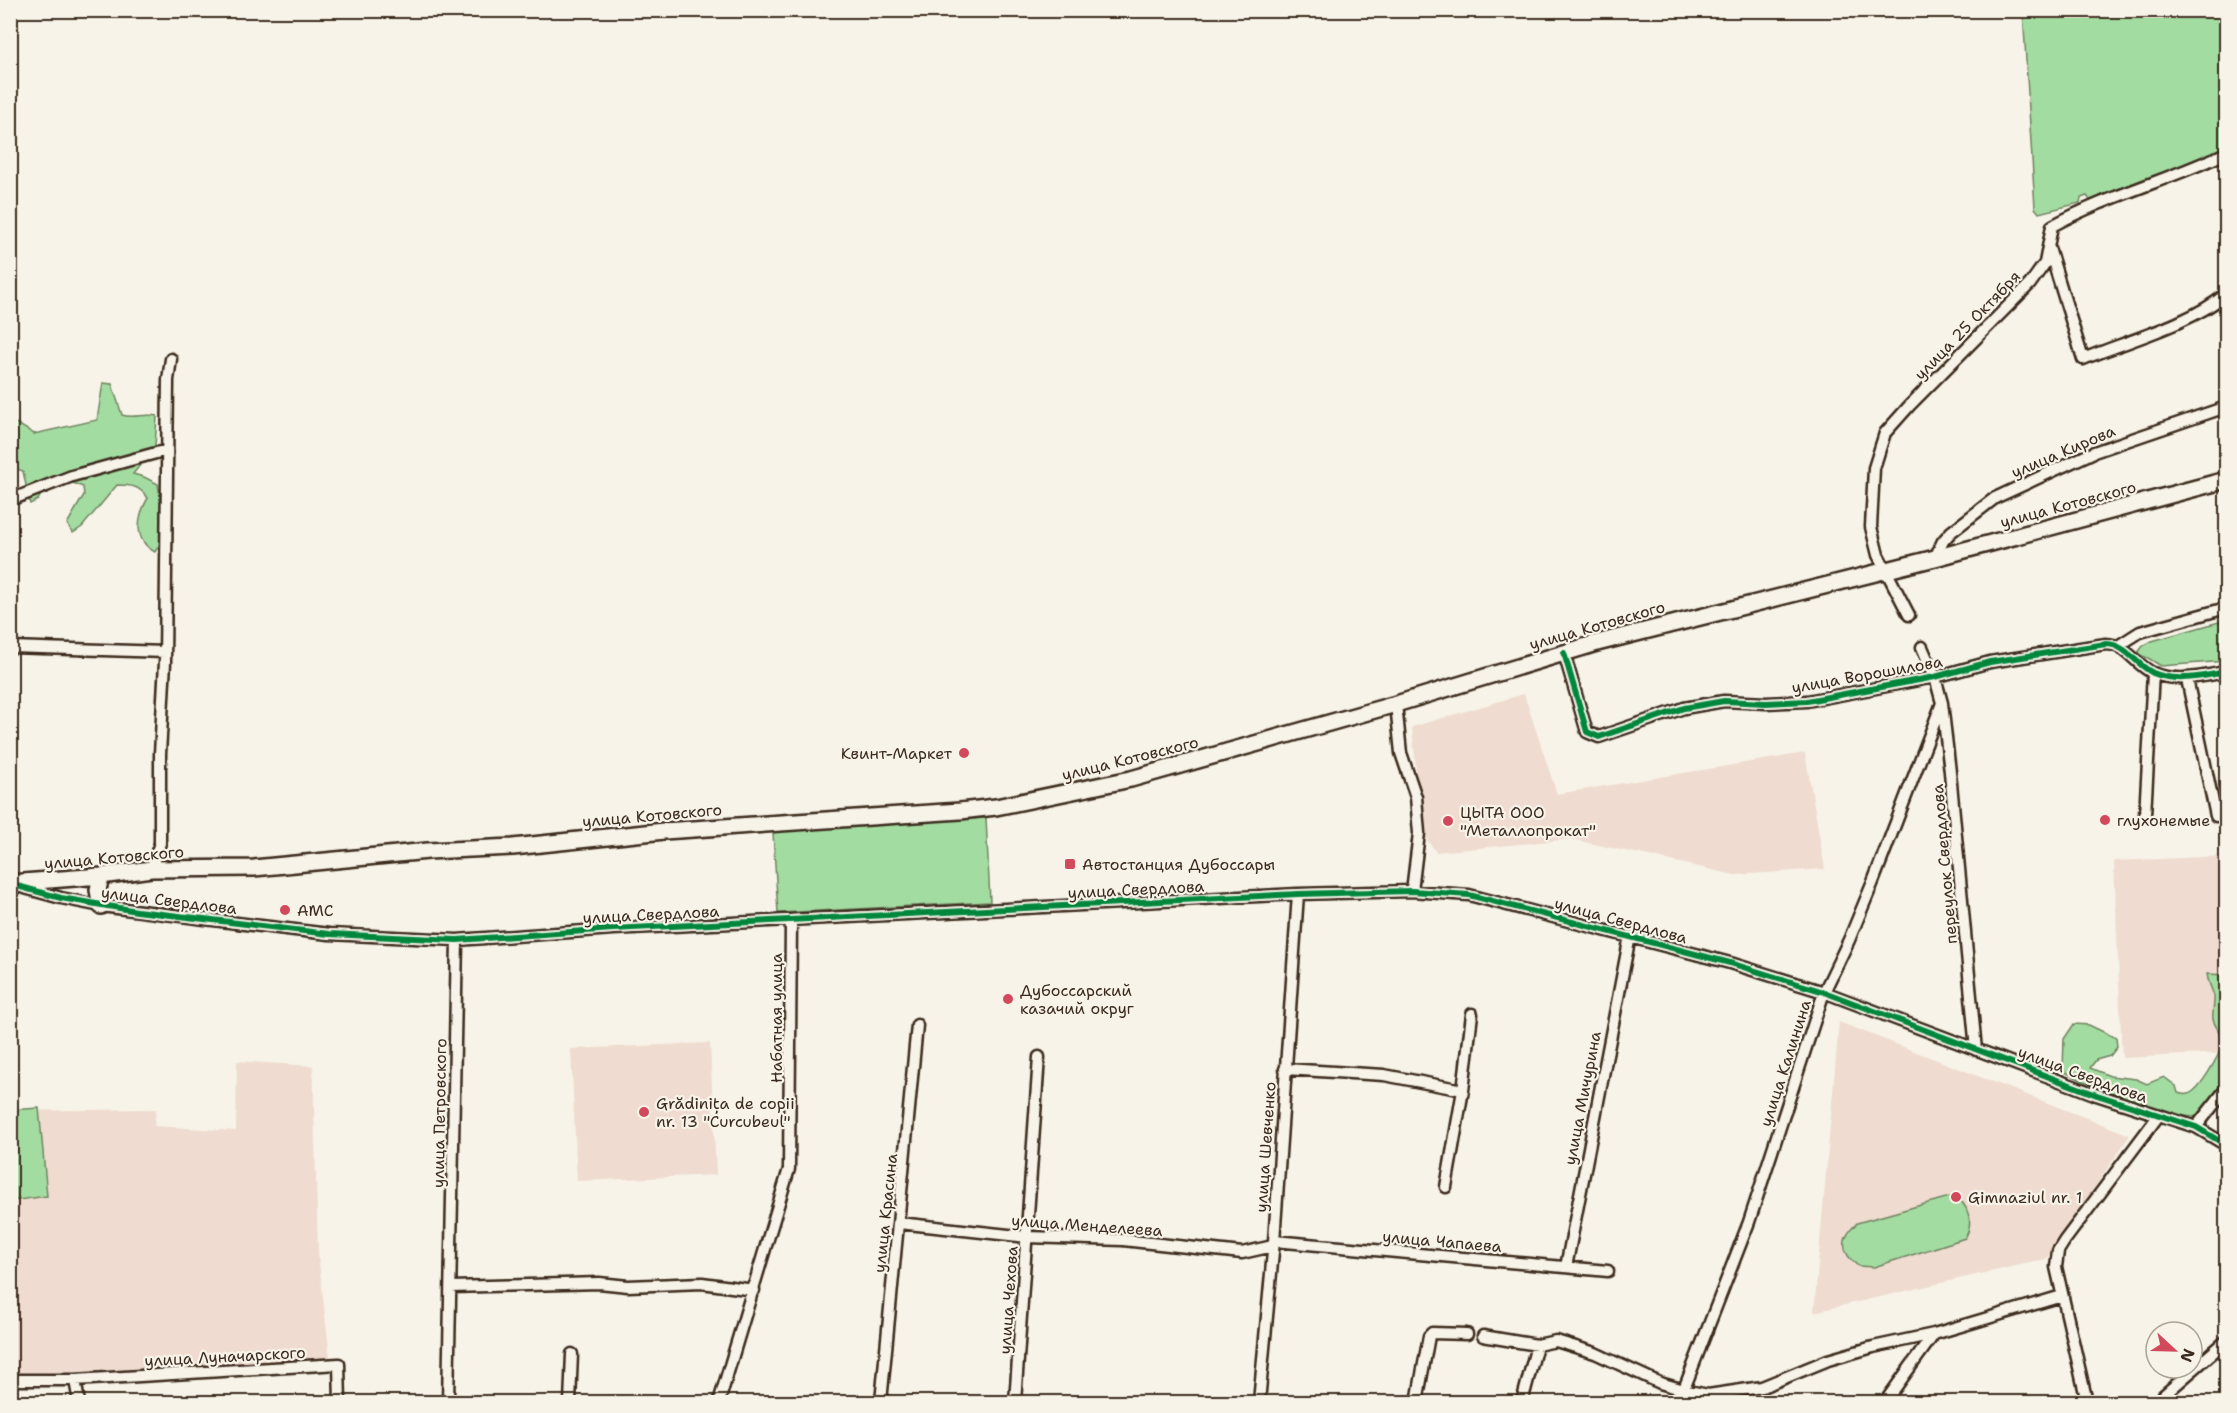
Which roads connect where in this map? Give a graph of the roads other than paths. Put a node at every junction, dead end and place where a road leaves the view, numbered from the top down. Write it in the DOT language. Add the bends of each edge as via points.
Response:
graph roads {
  1 [pos="2226,153"];
  2 [pos="2049,248"];
  3 [pos="2226,294"];
  4 [pos="171,359"];
  5 [pos="2226,407"];
  6 [pos="167,450"];
  7 [pos="2226,480"];
  8 [pos="10,500"];
  9 [pos="1935,558"];
  10 [pos="1886,571"];
  11 [pos="2226,608"];
  12 [pos="1909,615"];
  13 [pos="2118,646"];
  14 [pos="10,647"];
  15 [pos="1922,647"];
  16 [pos="165,652"];
  17 [pos="1564,653"];
  18 [pos="2226,672"];
  19 [pos="2153,673"];
  20 [pos="1935,677"];
  21 [pos="2187,679"];
  22 [pos="1942,703"];
  23 [pos="1396,704"];
  24 [pos="2145,815"];
  25 [pos="2216,816"];
  26 [pos="151,868"];
  27 [pos="101,876"];
  28 [pos="10,883"];
  29 [pos="1412,891"];
  30 [pos="1298,894"];
  31 [pos="100,906"];
  32 [pos="791,921"];
  33 [pos="1630,936"];
  34 [pos="457,940"];
  35 [pos="1824,992"];
  36 [pos="1472,1014"];
  37 [pos="917,1025"];
  38 [pos="1976,1050"];
  39 [pos="1039,1057"];
  40 [pos="1285,1070"];
  41 [pos="2226,1089"];
  42 [pos="1463,1090"];
  43 [pos="2159,1115"];
  44 [pos="2196,1127"];
  45 [pos="2226,1144"];
  46 [pos="1446,1187"];
  47 [pos="899,1223"];
  48 [pos="1027,1237"];
  49 [pos="1273,1244"];
  50 [pos="1566,1267"];
  51 [pos="1608,1271"];
  52 [pos="451,1287"];
  53 [pos="754,1290"];
  54 [pos="2062,1296"];
  55 [pos="1467,1334"];
  56 [pos="1934,1334"];
  57 [pos="1483,1336"];
  58 [pos="2226,1341"];
  59 [pos="1537,1345"];
  60 [pos="572,1354"];
  61 [pos="10,1380"];
  62 [pos="75,1380"];
  63 [pos="1684,1390"];
  64 [pos="79,1402"];
  65 [pos="340,1402"];
  66 [pos="448,1402"];
  67 [pos="570,1402"];
  68 [pos="719,1402"];
  69 [pos="881,1402"];
  70 [pos="1015,1402"];
  71 [pos="1259,1402"];
  72 [pos="1417,1402"];
  73 [pos="1522,1402"];
  74 [pos="1679,1402"];
  75 [pos="1885,1402"];
  76 [pos="2087,1402"];
  77 [pos="2156,1402"];
  1 -- 2 [label="street, улица 25 Октября" via="2061,221 2052,226"];
  2 -- 3 [label="street" via="2083,359 2180,321"];
  2 -- 10 [label="street, улица 25 Октября" via="2030,284 1885,434 1874,468 1871,527"];
  4 -- 6 [label="street"];
  5 -- 9 [label="street, улица Кирова" via="2094,452 1995,498 1951,532"];
  6 -- 8 [label="street" via="72,476"];
  6 -- 16 [label="street"];
  7 -- 9 [label="highway, улица Котовского"];
  9 -- 10 [label="highway, улица Котовского"];
  10 -- 12 [label="street, улица 25 Октября"];
  10 -- 17 [label="highway, улица Котовского"];
  11 -- 13 [label="street" via="2140,632"];
  13 -- 19 [label="street"];
  13 -- 20 [label="street, улица Ворошилова" via="2053,650"];
  14 -- 16 [label="street"];
  15 -- 20 [label="street, переулок Свердлова"];
  16 -- 26 [label="street" via="160,843"];
  17 -- 20 [label="street, улица Ворошилова" via="1587,732 1599,737 1684,708 1724,701 1807,701"];
  17 -- 23 [label="highway, улица Котовского"];
  18 -- 21 [label="street"];
  19 -- 21 [label="street"];
  19 -- 24 [label="street"];
  20 -- 22 [label="street, переулок Свердлова"];
  21 -- 25 [label="street"];
  22 -- 35 [label="street, улица Калинина" via="1869,892"];
  22 -- 38 [label="street, переулок Свердлова"];
  23 -- 26 [label="highway, улица Котовского" via="1131,779 987,808 664,831 276,866"];
  23 -- 29 [label="street" via="1401,753 1416,797 1418,852"];
  26 -- 27 [label="highway, улица Котовского"];
  27 -- 28 [label="highway, улица Котовского"];
  27 -- 31 [label="highway"];
  28 -- 31 [label="street, улица Свердлова"];
  29 -- 30 [label="street, улица Свердлова"];
  29 -- 33 [label="street, улица Свердлова" via="1469,896"];
  30 -- 32 [label="street, улица Свердлова"];
  30 -- 40 [label="street, улица Шевченко"];
  31 -- 34 [label="street, улица Свердлова" via="329,934"];
  32 -- 34 [label="street, улица Свердлова"];
  32 -- 53 [label="street, Набатная улица" via="789,1169"];
  33 -- 35 [label="street, улица Свердлова"];
  33 -- 50 [label="street, улица Мичурина"];
  34 -- 52 [label="street, улица Петровского"];
  35 -- 38 [label="street, улица Свердлова"];
  35 -- 63 [label="street, улица Калинина" via="1749,1222"];
  36 -- 42 [label="street"];
  37 -- 47 [label="street, улица Красина"];
  38 -- 43 [label="street, улица Свердлова"];
  39 -- 48 [label="street, улица Чехова"];
  40 -- 42 [label="street" via="1384,1075"];
  40 -- 49 [label="street, улица Шевченко"];
  41 -- 44 [label="street"];
  42 -- 46 [label="street"];
  43 -- 44 [label="street, улица Свердлова"];
  43 -- 54 [label="street" via="2058,1251 2056,1267"];
  44 -- 45 [label="street, улица Свердлова"];
  47 -- 48 [label="street, улица Менделеева"];
  47 -- 69 [label="street, улица Красина"];
  48 -- 49 [label="street, улица Менделеева" via="1123,1240 1242,1253"];
  48 -- 70 [label="street, улица Чехова"];
  49 -- 50 [label="street, улица Чапаева"];
  49 -- 71 [label="street, улица Шевченко"];
  50 -- 51 [label="street, улица Чапаева"];
  52 -- 53 [label="street" via="702,1283"];
  52 -- 66 [label="street, улица Петровского"];
  53 -- 68 [label="street, Набатная улица"];
  54 -- 56 [label="street"];
  54 -- 76 [label="street"];
  55 -- 72 [label="street" via="1432,1333"];
  56 -- 63 [label="street" via="1828,1360 1762,1387 1708,1395"];
  56 -- 75 [label="street"];
  57 -- 59 [label="street"];
  58 -- 77 [label="street"];
  59 -- 63 [label="street" via="1556,1341"];
  59 -- 73 [label="street"];
  60 -- 67 [label="street"];
  61 -- 62 [label="street, улица Луначарского"];
  62 -- 64 [label="street"];
  62 -- 65 [label="street, улица Луначарского" via="339,1364"];
  63 -- 74 [label="street, улица Калинина"];
}
